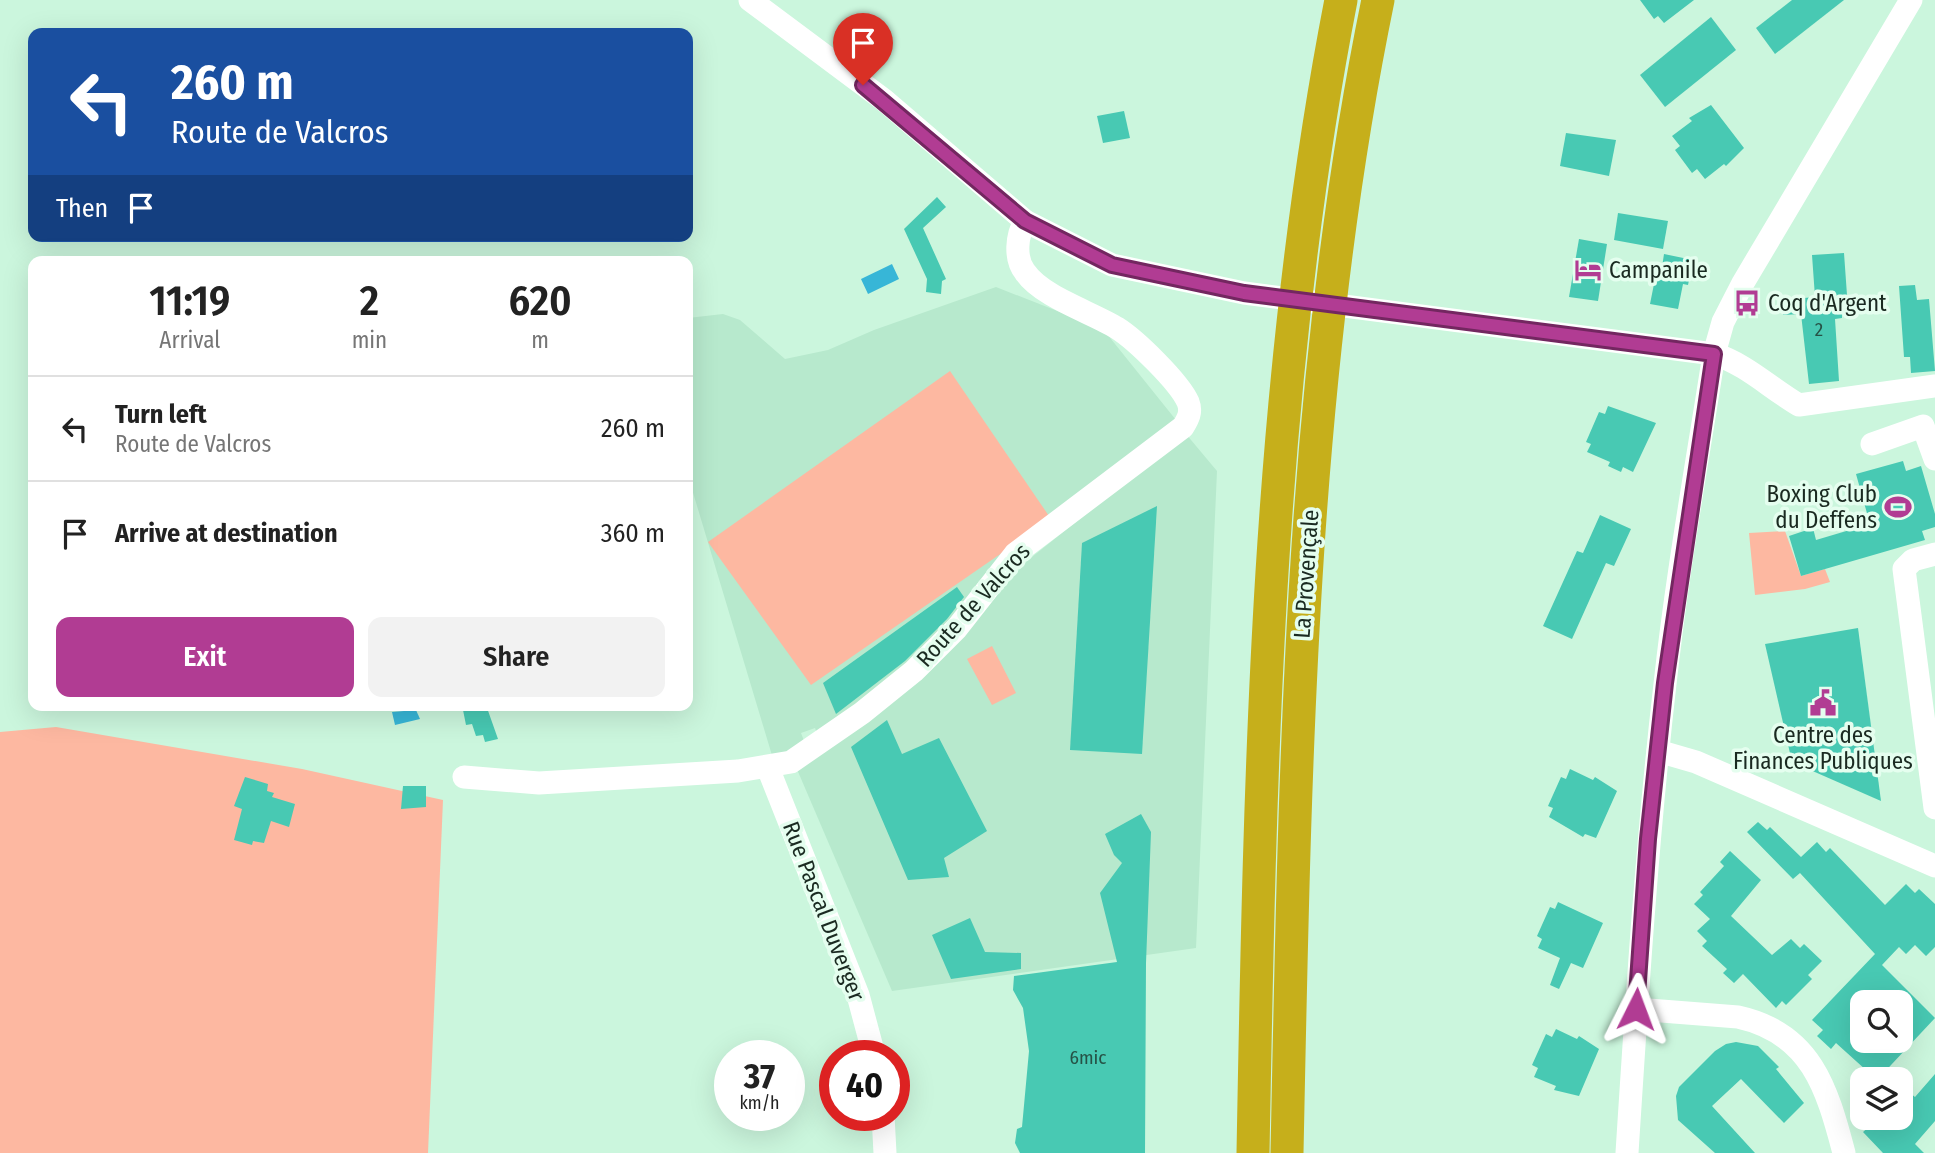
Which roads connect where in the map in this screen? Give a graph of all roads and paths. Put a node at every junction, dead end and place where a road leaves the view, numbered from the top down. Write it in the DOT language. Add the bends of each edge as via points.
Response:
graph roads {
  1 [pos="750,0"];
  2 [pos="1341,0"];
  3 [pos="1378,0"];
  4 [pos="1911,0"];
  5 [pos="1025,221"];
  6 [pos="1714,354"];
  7 [pos="1935,386"];
  8 [pos="1872,444"];
  9 [pos="1935,459"];
  10 [pos="1935,554"];
  11 [pos="1301,669"];
  12 [pos="1930,722"];
  13 [pos="1658,751"];
  14 [pos="768,768"];
  15 [pos="464,777"];
  16 [pos="1935,808"];
  17 [pos="1935,866"];
  18 [pos="1636,1009"];
  19 [pos="870,1040"];
  20 [pos="884,1131"];
  21 [pos="886,1153"];
  22 [pos="1253,1153"];
  23 [pos="1287,1153"];
  24 [pos="1303,1153"];
  25 [pos="1627,1153"];
  26 [pos="1844,1153"];
  1 -- 5 [label="street" via="884,100"];
  2 -- 22 [label="highway, La Provençale" via="1311,178 1281,429"];
  3 -- 11 [label="highway, La Provençale" via="1337,244 1316,426"];
  4 -- 6 [label="street" via="1743,283 1723,322"];
  5 -- 6 [label="street" via="1112,265 1244,293"];
  5 -- 14 [label="street, Route de Valcros" via="1018,233 1018,255 1028,276 1129,336 1179,389 1189,403 1190,416 1174,436 1015,554 957,628 914,671 801,757"];
  6 -- 7 [label="street" via="1739,362 1799,405"];
  6 -- 13 [label="street" via="1674,610"];
  8 -- 9 [label="street" via="1923,426"];
  10 -- 12 [label="street" via="1913,560 1904,569"];
  11 -- 23 [label="highway, La Provençale"];
  11 -- 24 [label="highway"];
  12 -- 16 [label="street"];
  13 -- 17 [label="street" via="1696,762"];
  13 -- 18 [label="street"];
  14 -- 15 [label="street, Route de Valcros" via="539,783"];
  14 -- 19 [label="street, Rue Pascal Duverger" via="858,995"];
  18 -- 25 [label="street"];
  18 -- 26 [label="street" via="1738,1017 1788,1037 1818,1076"];
  20 -- 21 [label="street"];
}
